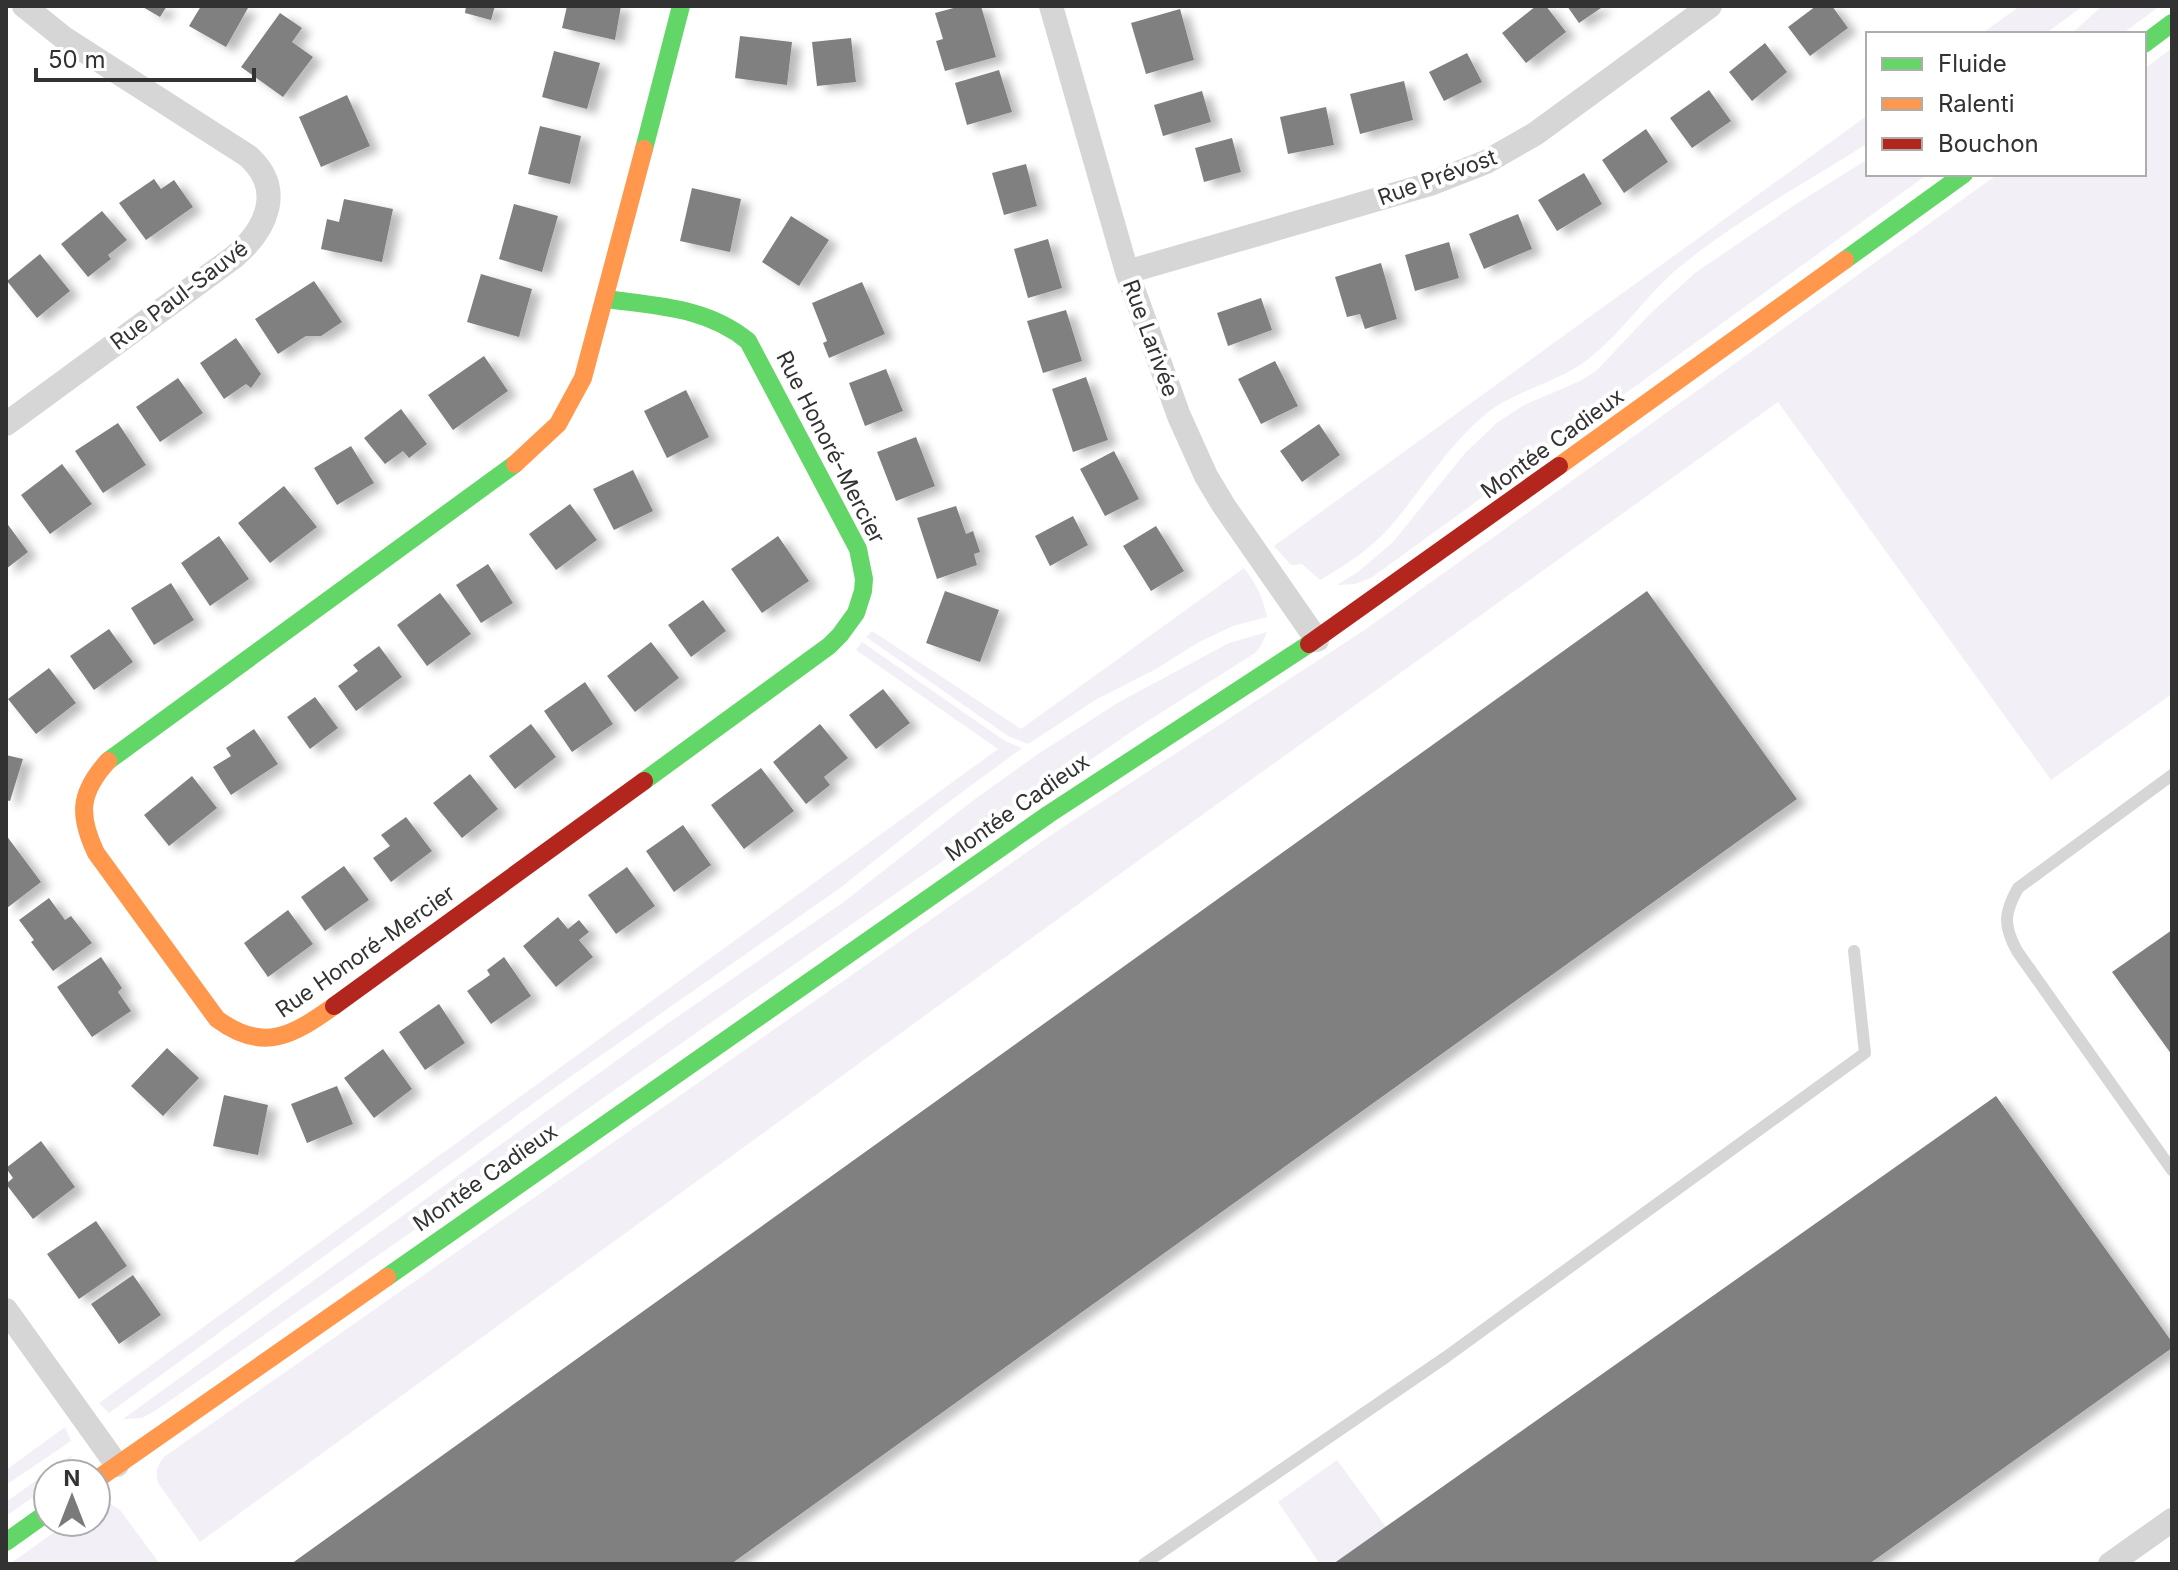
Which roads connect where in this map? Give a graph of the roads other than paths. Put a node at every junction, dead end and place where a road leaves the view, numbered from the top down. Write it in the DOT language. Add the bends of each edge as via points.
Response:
graph roads {
  1 [pos="24,6"];
  2 [pos="681,6"];
  3 [pos="1051,6"];
  4 [pos="1710,6"];
  5 [pos="2172,23"];
  6 [pos="2146,42"];
  7 [pos="1961,176"];
  8 [pos="1127,272"];
  9 [pos="606,299"];
  10 [pos="6,424"];
  11 [pos="1317,640"];
  12 [pos="2172,775"];
  13 [pos="1854,951"];
  14 [pos="2172,1170"];
  15 [pos="6,1310"];
  16 [pos="117,1465"];
  17 [pos="112,1469"];
  18 [pos="2172,1520"];
  19 [pos="32,1523"];
  20 [pos="6,1542"];
  21 [pos="1144,1564"];
  22 [pos="2110,1564"];
  1 -- 10 [label="street, Rue Paul-Sauvé" via="64,38 248,156 262,172 268,205 262,227 234,257"];
  2 -- 9 [label="street, Rue Honoré-Mercier"];
  3 -- 8 [label="street, Rue Larivée"];
  4 -- 8 [label="street, Rue Prévost" via="1535,134 1486,162 1430,184"];
  5 -- 6 [label="street"];
  7 -- 11 [label="street, Montée Cadieux"];
  8 -- 11 [label="street, Rue Larivée" via="1164,381 1206,476"];
  9 -- 9 [label="street, Rue Honoré-Mercier" via="578,393 547,439 119,751 87,788 84,825 96,853 195,991 237,1034 271,1040 298,1031 829,646 855,618 865,578 858,549 748,341 729,325 706,316"];
  11 -- 16 [label="street, Montée Cadieux" via="1049,814"];
  12 -- 14 [label="lane" via="2018,888 2006,921 2017,951"];
  13 -- 21 [label="lane" via="1865,1053 1446,1357"];
  15 -- 16 [label="street"];
  16 -- 17 [label="street, Montée Cadieux"];
  18 -- 22 [label="street"];
  19 -- 20 [label="street"];
}
